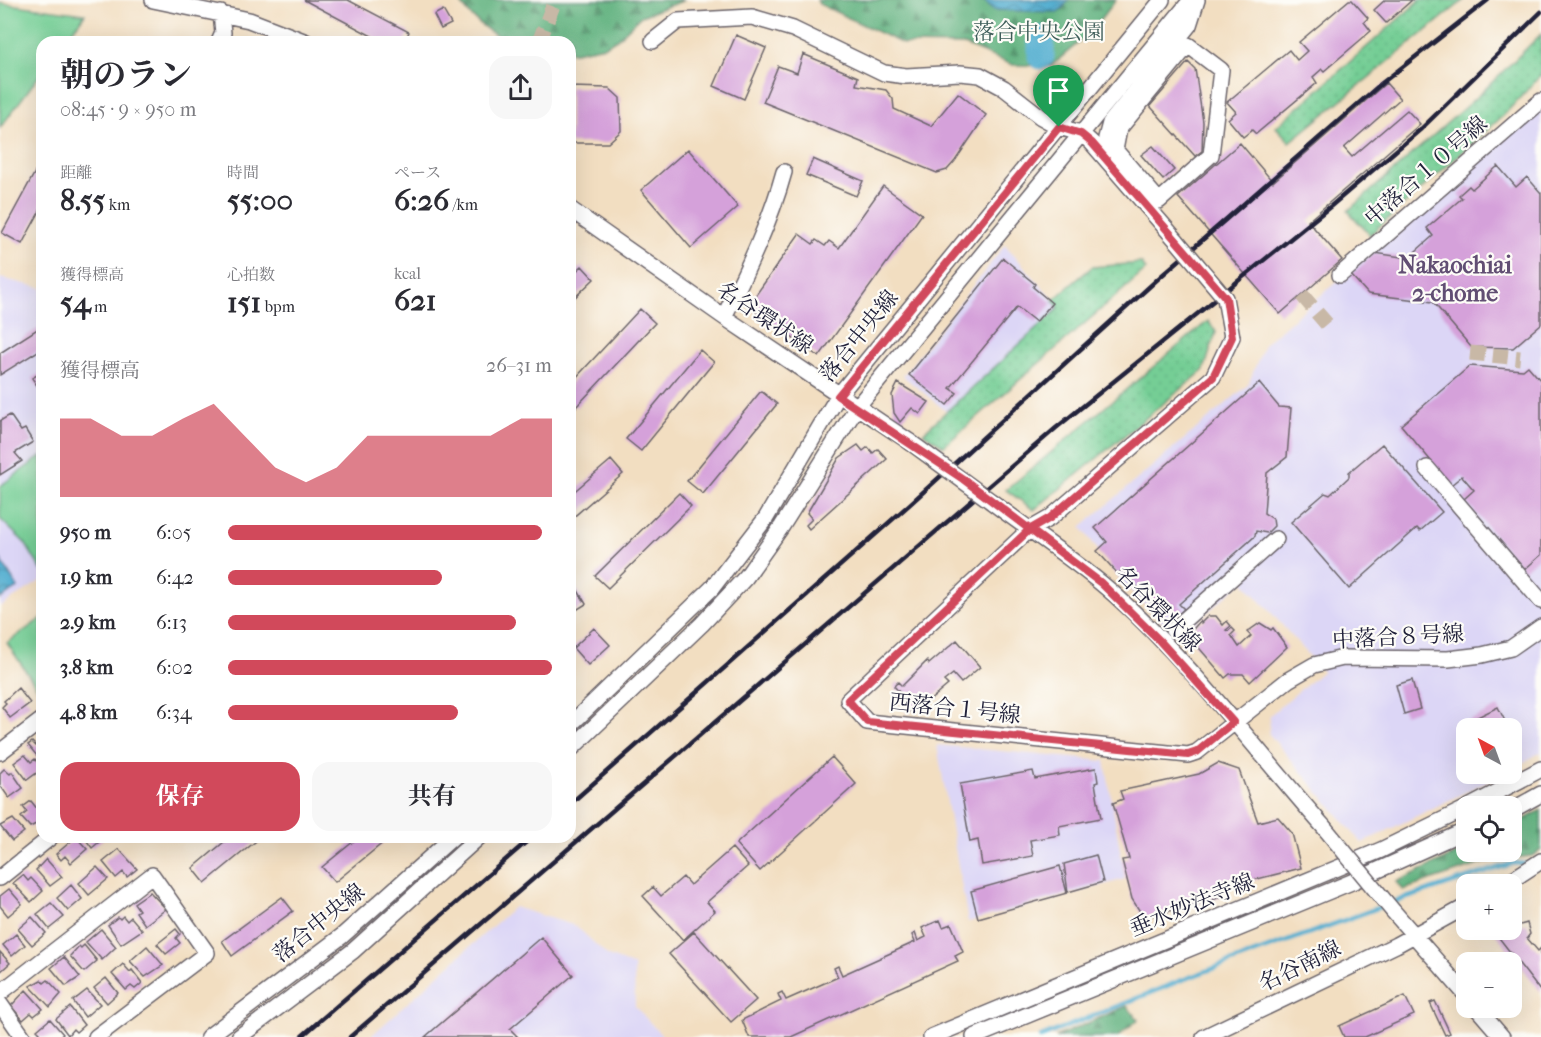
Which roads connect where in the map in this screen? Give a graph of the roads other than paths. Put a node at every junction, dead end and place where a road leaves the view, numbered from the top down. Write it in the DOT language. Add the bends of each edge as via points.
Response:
graph roads {
  1 [pos="153,0"];
  2 [pos="1162,0"];
  3 [pos="1191,0"];
  4 [pos="1197,0"];
  5 [pos="221,14"];
  6 [pos="222,36"];
  7 [pos="290,36"];
  8 [pos="653,40"];
  9 [pos="1541,101"];
  10 [pos="1059,127"];
  11 [pos="1081,134"];
  12 [pos="1106,157"];
  13 [pos="784,172"];
  14 [pos="1197,174"];
  15 [pos="576,213"];
  16 [pos="1341,275"];
  17 [pos="724,317"];
  18 [pos="838,396"];
  19 [pos="857,407"];
  20 [pos="1427,468"];
  21 [pos="1025,527"];
  22 [pos="1276,539"];
  23 [pos="1541,601"];
  24 [pos="1541,627"];
  25 [pos="1173,630"];
  26 [pos="576,719"];
  27 [pos="1233,722"];
  28 [pos="36,725"];
  29 [pos="576,744"];
  30 [pos="0,752"];
  31 [pos="1541,769"];
  32 [pos="1541,794"];
  33 [pos="1490,796"];
  34 [pos="1522,804"];
  35 [pos="1456,814"];
  36 [pos="1456,835"];
  37 [pos="44,843"];
  38 [pos="446,843"];
  39 [pos="472,843"];
  40 [pos="1541,861"];
  41 [pos="1521,874"];
  42 [pos="0,878"];
  43 [pos="1456,912"];
  44 [pos="1414,935"];
  45 [pos="1456,983"];
  46 [pos="0,993"];
  47 [pos="0,1004"];
  48 [pos="1486,1018"];
  49 [pos="23,1037"];
  50 [pos="96,1037"];
  51 [pos="208,1037"];
  52 [pos="239,1037"];
  53 [pos="931,1037"];
  54 [pos="974,1037"];
  55 [pos="1204,1037"];
  56 [pos="1502,1037"];
  1 -- 5 [label="street"];
  2 -- 10 [label="street, 落合中央線"];
  3 -- 11 [label="street, 落合中央線"];
  4 -- 12 [label="street" via="1189,25 1110,123"];
  5 -- 6 [label="street"];
  5 -- 7 [label="street"];
  8 -- 10 [label="street" via="678,21 752,17 793,29 884,73 980,75"];
  9 -- 16 [label="street, 中落合１０号線"];
  10 -- 11 [label="street"];
  10 -- 18 [label="street, 落合中央線"];
  11 -- 12 [label="street"];
  11 -- 19 [label="street, 落合中央線"];
  12 -- 21 [label="street, bridge" via="1226,298 1232,337 1213,377 1050,518"];
  13 -- 17 [label="street" via="775,206"];
  14 -- 14 [label="street" via="1159,201 1115,150 1119,129 1188,45 1221,70 1211,155"];
  15 -- 17 [label="street, 名谷環状線"];
  17 -- 18 [label="street, 名谷環状線"];
  18 -- 19 [label="street, 名谷環状線"];
  18 -- 26 [label="street, 落合中央線" via="766,518 731,566 698,603"];
  19 -- 21 [label="street, 名谷環状線, bridge"];
  19 -- 29 [label="street, 落合中央線" via="746,577"];
  20 -- 23 [label="street"];
  21 -- 27 [label="street, 名谷環状線" via="1122,602"];
  21 -- 27 [label="street, 西落合１号線" via="848,700 862,719 1188,755"];
  22 -- 25 [label="street"];
  24 -- 27 [label="street, 中落合８号線" via="1511,648 1465,658 1343,658 1314,665"];
  27 -- 44 [label="street, 名谷環状線, bridge"];
  28 -- 30 [label="street"];
  31 -- 33 [label="street, 垂水妙法寺線"];
  32 -- 34 [label="street"];
  35 -- 53 [label="street, 垂水妙法寺線" via="1381,850"];
  36 -- 54 [label="street, 垂水妙法寺線" via="1354,882"];
  37 -- 42 [label="street"];
  38 -- 51 [label="street, 落合中央線" via="342,936"];
  39 -- 52 [label="street, 落合中央線" via="352,951"];
  40 -- 41 [label="street"];
  43 -- 44 [label="street, 名谷南線"];
  44 -- 45 [label="street, 名谷環状線"];
  44 -- 55 [label="street, 名谷南線"];
  46 -- 50 [label="street" via="152,875 207,953"];
  47 -- 49 [label="street"];
  48 -- 56 [label="street"];
}
